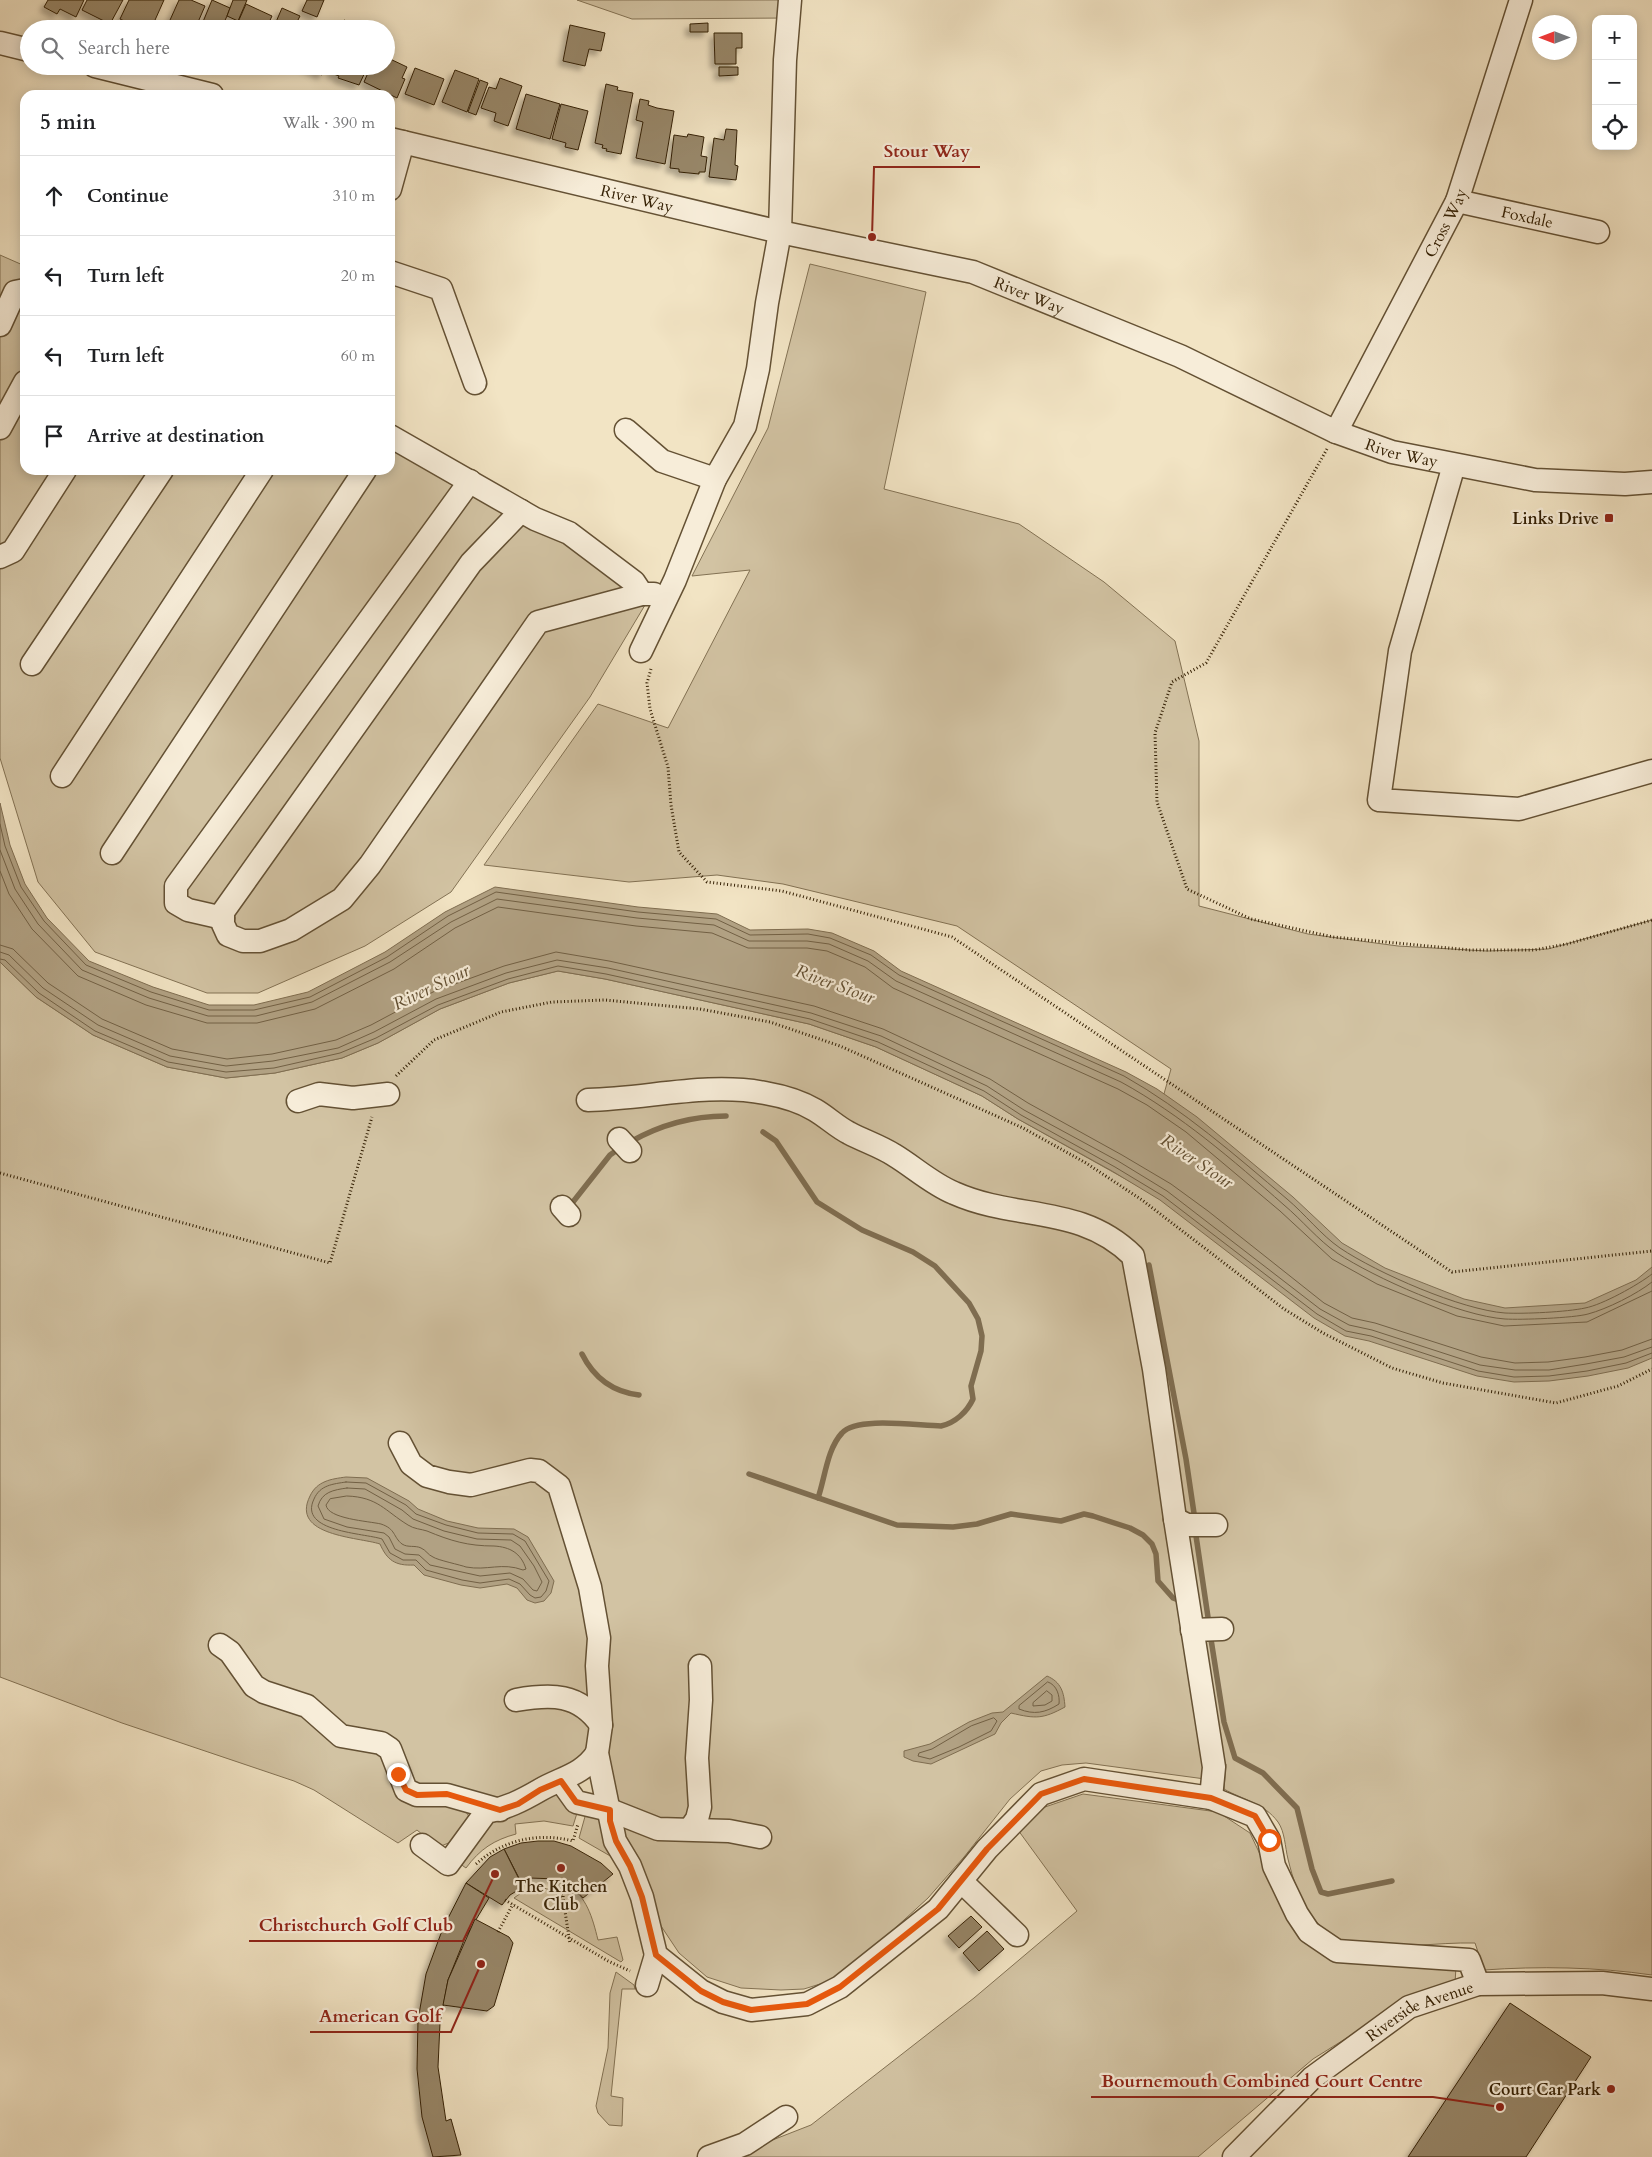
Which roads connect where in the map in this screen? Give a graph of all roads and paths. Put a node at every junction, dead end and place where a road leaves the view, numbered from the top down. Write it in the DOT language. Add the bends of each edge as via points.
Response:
graph roads {
  1 [pos="790,0"];
  2 [pos="1521,0"];
  3 [pos="0,43"];
  4 [pos="20,48"];
  5 [pos="131,75"];
  6 [pos="192,90"];
  7 [pos="396,140"];
  8 [pos="1457,201"];
  9 [pos="780,232"];
  10 [pos="1598,232"];
  11 [pos="395,274"];
  12 [pos="20,291"];
  13 [pos="0,325"];
  14 [pos="475,382"];
  15 [pos="20,391"];
  16 [pos="0,428"];
  17 [pos="626,430"];
  18 [pos="1336,432"];
  19 [pos="395,439"];
  20 [pos="1454,465"];
  21 [pos="62,475"];
  22 [pos="159,475"];
  23 [pos="259,475"];
  24 [pos="362,475"];
  25 [pos="714,479"];
  26 [pos="470,481"];
  27 [pos="1652,482"];
  28 [pos="521,511"];
  29 [pos="0,557"];
  30 [pos="671,587"];
  31 [pos="642,594"];
  32 [pos="641,651"];
  33 [pos="32,664"];
  34 [pos="1652,771"];
  35 [pos="62,776"];
  36 [pos="112,853"];
  37 [pos="223,918"];
  38 [pos="1652,920"];
  39 [pos="384,1095"];
  40 [pos="298,1100"];
  41 [pos="588,1100"];
  42 [pos="0,1173"];
  43 [pos="1652,1251"];
  44 [pos="1652,1369"];
  45 [pos="400,1443"];
  46 [pos="1174,1519"];
  47 [pos="1216,1525"];
  48 [pos="1222,1629"];
  49 [pos="1192,1630"];
  50 [pos="220,1645"];
  51 [pos="700,1666"];
  52 [pos="516,1700"];
  53 [pos="600,1725"];
  54 [pos="597,1753"];
  55 [pos="561,1781"];
  56 [pos="1211,1798"];
  57 [pos="583,1805"];
  58 [pos="500,1810"];
  59 [pos="610,1810"];
  60 [pos="690,1829"];
  61 [pos="760,1837"];
  62 [pos="422,1845"];
  63 [pos="470,1870"];
  64 [pos="961,1881"];
  65 [pos="564,1882"];
  66 [pos="505,1900"];
  67 [pos="513,1904"];
  68 [pos="498,1932"];
  69 [pos="1017,1935"];
  70 [pos="570,1939"];
  71 [pos="570,1944"];
  72 [pos="656,1955"];
  73 [pos="648,1982"];
  74 [pos="1478,1984"];
  75 [pos="1652,1989"];
  76 [pos="786,2117"];
  77 [pos="709,2157"];
  78 [pos="1234,2157"];
  1 -- 9 [label="street"];
  2 -- 8 [label="street, Cross Way"];
  3 -- 4 [label="street"];
  5 -- 6 [label="street"];
  7 -- 9 [label="street, River Way"];
  8 -- 10 [label="street, Foxdale"];
  8 -- 18 [label="street, Cross Way"];
  9 -- 18 [label="street, River Way" via="973,272 1180,356"];
  9 -- 25 [label="street" via="758,369 745,426"];
  11 -- 14 [label="street" via="441,289"];
  12 -- 13 [label="street" via="15,292"];
  15 -- 16 [label="street"];
  17 -- 25 [label="street" via="662,461"];
  18 -- 20 [label="street, River Way" via="1392,452"];
  18 -- 38 [label="path" via="1206,663 1172,682 1155,733 1157,802 1188,889 1251,919 1333,937 1470,950 1534,950"];
  19 -- 26 [label="street"];
  20 -- 27 [label="street, River Way" via="1535,480"];
  20 -- 34 [label="street" via="1400,651 1379,800 1519,809"];
  21 -- 29 [label="street" via="13,551"];
  22 -- 33 [label="street"];
  23 -- 35 [label="street"];
  24 -- 36 [label="street"];
  25 -- 30 [label="street"];
  26 -- 28 [label="street"];
  26 -- 37 [label="street" via="176,886 176,903 188,910"];
  28 -- 31 [label="street" via="570,533 634,582"];
  28 -- 37 [label="street" via="471,563 223,912"];
  30 -- 31 [label="street"];
  30 -- 32 [label="street"];
  31 -- 37 [label="street" via="538,622 370,865 342,900 291,930 260,941 242,941 228,935"];
  32 -- 43 [label="path" via="653,660 647,683 650,709 668,767 679,852 707,882 782,891 952,937 1452,1272"];
  39 -- 40 [label="street" via="353,1098 319,1094"];
  39 -- 42 [label="path" via="373,1106 330,1263"];
  39 -- 44 [label="path" via="385,1085 434,1040 501,1012 552,1002 605,1000 700,1009 770,1022 840,1046 1023,1128 1086,1163 1142,1200 1284,1309 1392,1368 1443,1383 1556,1404 1618,1386"];
  41 -- 46 [label="street" via="720,1090 743,1090 787,1098 814,1109 848,1132 893,1154 955,1194 1022,1213 1064,1217 1088,1225 1124,1247 1133,1256 1140,1289"];
  45 -- 53 [label="street" via="410,1464 427,1476 449,1482 471,1485 530,1470 539,1471 559,1486 590,1587 599,1638"];
  46 -- 47 [label="street" via="1187,1525"];
  46 -- 49 [label="street"];
  48 -- 49 [label="street"];
  49 -- 56 [label="street" via="1214,1767"];
  50 -- 58 [label="street" via="230,1652 254,1686 307,1706 341,1736 381,1743 390,1749 406,1790 417,1795 447,1794"];
  51 -- 60 [label="street" via="697,1758 700,1807"];
  52 -- 53 [label="street" via="548,1695 561,1697 592,1712"];
  53 -- 54 [label="street"];
  54 -- 55 [label="street" via="590,1764"];
  54 -- 59 [label="street"];
  55 -- 57 [label="street" via="576,1802"];
  55 -- 58 [label="street"];
  56 -- 64 [label="street" via="1084,1779 1041,1794 987,1849"];
  56 -- 74 [label="street" via="1255,1816 1269,1840 1274,1866 1286,1894 1309,1932 1337,1951 1470,1960"];
  57 -- 59 [label="street"];
  57 -- 63 [label="path" via="573,1841 556,1837 519,1840 500,1846"];
  58 -- 62 [label="street" via="486,1812 479,1819 448,1864"];
  59 -- 60 [label="street" via="658,1829"];
  59 -- 72 [label="street" via="616,1841 642,1897"];
  60 -- 61 [label="street"];
  64 -- 69 [label="street"];
  64 -- 72 [label="street" via="938,1909 848,1981 807,2004 751,2010 723,2002 701,1991"];
  65 -- 70 [label="path" via="563,1898"];
  66 -- 67 [label="path"];
  67 -- 68 [label="path"];
  67 -- 70 [label="path"];
  70 -- 71 [label="path"];
  70 -- 73 [label="path"];
  72 -- 73 [label="street"];
  74 -- 75 [label="street, Riverside Avenue" via="1602,1983"];
  74 -- 78 [label="street, Riverside Avenue" via="1409,2007 1312,2078"];
  76 -- 77 [label="street" via="745,2144"];
}
